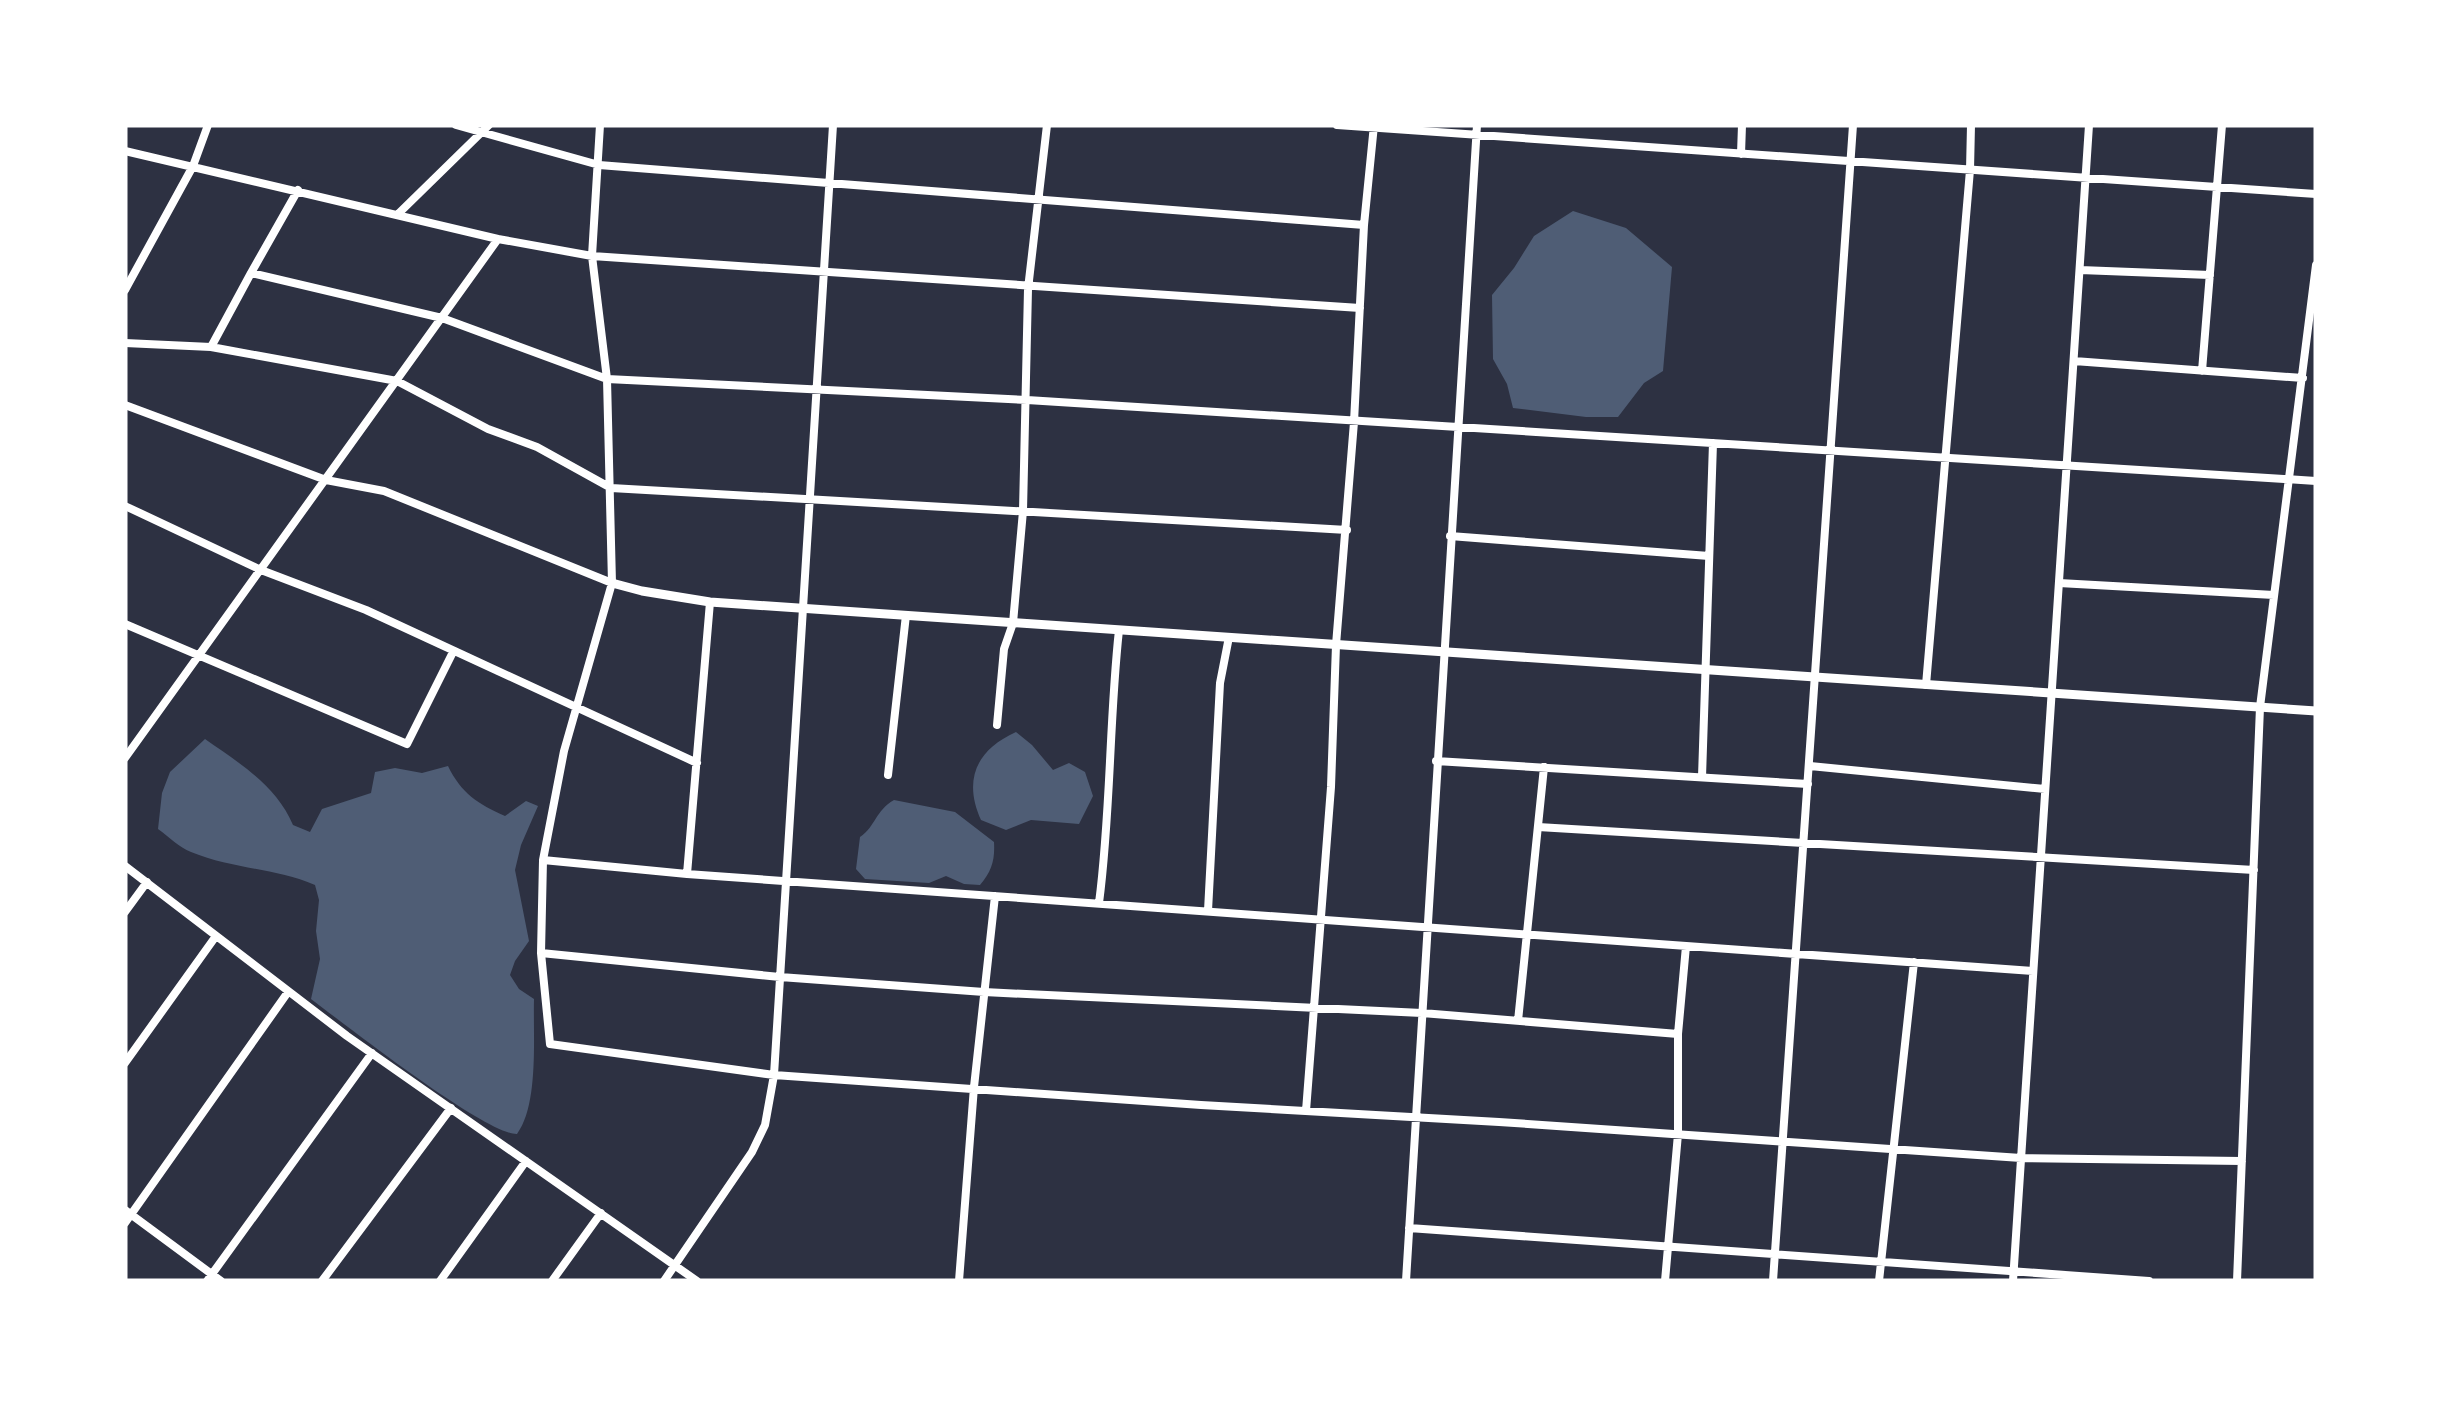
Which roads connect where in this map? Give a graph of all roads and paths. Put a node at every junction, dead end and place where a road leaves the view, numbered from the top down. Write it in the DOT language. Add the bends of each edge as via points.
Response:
graph roads {
  1 [pos="208,125"];
  2 [pos="456,125"];
  3 [pos="489,125"];
  4 [pos="600,125"];
  5 [pos="834,125"];
  6 [pos="1047,125"];
  7 [pos="1337,125"];
  8 [pos="1742,125"];
  9 [pos="1853,125"];
  10 [pos="1972,125"];
  11 [pos="2089,125"];
  12 [pos="2222,125"];
  13 [pos="1374,126"];
  14 [pos="1477,130"];
  15 [pos="480,134"];
  16 [pos="125,151"];
  17 [pos="1741,154"];
  18 [pos="1850,162"];
  19 [pos="598,165"];
  20 [pos="194,166"];
  21 [pos="1970,170"];
  22 [pos="2086,178"];
  23 [pos="830,185"];
  24 [pos="2217,187"];
  25 [pos="298,190"];
  26 [pos="2316,194"];
  27 [pos="1039,198"];
  28 [pos="397,215"];
  29 [pos="1364,224"];
  30 [pos="498,239"];
  31 [pos="592,256"];
  32 [pos="2316,265"];
  33 [pos="2080,270"];
  34 [pos="822,272"];
  35 [pos="250,273"];
  36 [pos="2210,275"];
  37 [pos="1028,286"];
  38 [pos="125,290"];
  39 [pos="1360,308"];
  40 [pos="442,318"];
  41 [pos="125,343"];
  42 [pos="210,346"];
  43 [pos="2074,362"];
  44 [pos="2202,371"];
  45 [pos="2303,378"];
  46 [pos="607,379"];
  47 [pos="397,381"];
  48 [pos="816,392"];
  49 [pos="1027,400"];
  50 [pos="125,405"];
  51 [pos="1354,422"];
  52 [pos="1458,428"];
  53 [pos="1713,443"];
  54 [pos="1833,450"];
  55 [pos="1943,456"];
  56 [pos="2067,464"];
  57 [pos="2289,478"];
  58 [pos="326,480"];
  59 [pos="2316,481"];
  60 [pos="611,488"];
  61 [pos="810,497"];
  62 [pos="125,506"];
  63 [pos="1023,511"];
  64 [pos="1347,530"];
  65 [pos="1450,536"];
  66 [pos="1709,556"];
  67 [pos="261,570"];
  68 [pos="612,582"];
  69 [pos="2059,583"];
  70 [pos="2274,595"];
  71 [pos="710,602"];
  72 [pos="803,607"];
  73 [pos="906,615"];
  74 [pos="1013,623"];
  75 [pos="125,624"];
  76 [pos="1119,630"];
  77 [pos="1229,638"];
  78 [pos="1336,645"];
  79 [pos="452,652"];
  80 [pos="1443,652"];
  81 [pos="200,655"];
  82 [pos="1706,670"];
  83 [pos="1816,677"];
  84 [pos="1926,684"];
  85 [pos="2052,693"];
  86 [pos="2260,707"];
  87 [pos="577,708"];
  88 [pos="2316,711"];
  89 [pos="998,725"];
  90 [pos="125,734"];
  91 [pos="138,740"];
  92 [pos="125,758"];
  93 [pos="1436,761"];
  94 [pos="697,763"];
  95 [pos="1810,766"];
  96 [pos="1544,768"];
  97 [pos="888,775"];
  98 [pos="1702,777"];
  99 [pos="1808,784"];
  100 [pos="2045,789"];
  101 [pos="1538,828"];
  102 [pos="1804,844"];
  103 [pos="2041,858"];
  104 [pos="544,860"];
  105 [pos="125,866"];
  106 [pos="2254,870"];
  107 [pos="688,874"];
  108 [pos="785,880"];
  109 [pos="147,882"];
  110 [pos="995,896"];
  111 [pos="1098,903"];
  112 [pos="1208,911"];
  113 [pos="125,912"];
  114 [pos="1320,919"];
  115 [pos="1427,927"];
  116 [pos="1527,934"];
  117 [pos="216,936"];
  118 [pos="1686,946"];
  119 [pos="541,953"];
  120 [pos="1796,954"];
  121 [pos="1914,962"];
  122 [pos="2033,971"];
  123 [pos="780,977"];
  124 [pos="288,992"];
  125 [pos="984,992"];
  126 [pos="1313,1008"];
  127 [pos="1422,1013"];
  128 [pos="1518,1021"];
  129 [pos="1678,1034"];
  130 [pos="372,1053"];
  131 [pos="125,1063"];
  132 [pos="774,1075"];
  133 [pos="974,1088"];
  134 [pos="450,1108"];
  135 [pos="1306,1111"];
  136 [pos="1416,1117"];
  137 [pos="1678,1134"];
  138 [pos="1783,1141"];
  139 [pos="1892,1149"];
  140 [pos="2021,1158"];
  141 [pos="526,1161"];
  142 [pos="2242,1161"];
  143 [pos="128,1212"];
  144 [pos="601,1214"];
  145 [pos="125,1223"];
  146 [pos="1409,1228"];
  147 [pos="1668,1247"];
  148 [pos="1774,1254"];
  149 [pos="1881,1262"];
  150 [pos="674,1265"];
  151 [pos="2013,1276"];
  152 [pos="209,1278"];
  153 [pos="221,1281"];
  154 [pos="322,1281"];
  155 [pos="440,1281"];
  156 [pos="552,1281"];
  157 [pos="664,1281"];
  158 [pos="697,1281"];
  159 [pos="959,1281"];
  160 [pos="1406,1281"];
  161 [pos="1664,1281"];
  162 [pos="1772,1281"];
  163 [pos="1879,1281"];
  164 [pos="2149,1281"];
  165 [pos="2237,1281"];
  1 -- 20 [label="street"];
  2 -- 15 [label="street"];
  3 -- 15 [label="street"];
  4 -- 19 [label="street"];
  5 -- 23 [label="street"];
  6 -- 27 [label="street"];
  7 -- 13 [label="street"];
  8 -- 17 [label="street"];
  9 -- 18 [label="street"];
  10 -- 21 [label="street"];
  11 -- 22 [label="street"];
  12 -- 24 [label="street"];
  13 -- 14 [label="street"];
  13 -- 29 [label="street"];
  14 -- 17 [label="street"];
  14 -- 52 [label="street"];
  15 -- 19 [label="street"];
  15 -- 28 [label="street"];
  16 -- 20 [label="street"];
  17 -- 18 [label="street"];
  18 -- 21 [label="street"];
  18 -- 54 [label="street"];
  19 -- 23 [label="street"];
  19 -- 31 [label="street"];
  20 -- 25 [label="street"];
  20 -- 38 [label="street"];
  21 -- 22 [label="street"];
  21 -- 55 [label="street"];
  22 -- 24 [label="street"];
  22 -- 33 [label="street"];
  23 -- 27 [label="street"];
  23 -- 34 [label="street"];
  24 -- 26 [label="street"];
  24 -- 36 [label="street"];
  25 -- 28 [label="street"];
  25 -- 35 [label="street"];
  27 -- 29 [label="street"];
  27 -- 37 [label="street"];
  28 -- 30 [label="street"];
  29 -- 39 [label="street"];
  30 -- 31 [label="street"];
  30 -- 40 [label="street"];
  31 -- 34 [label="street"];
  31 -- 46 [label="street"];
  32 -- 45 [label="street"];
  33 -- 36 [label="street"];
  33 -- 43 [label="street"];
  34 -- 37 [label="street"];
  34 -- 48 [label="street"];
  35 -- 40 [label="street"];
  35 -- 42 [label="street"];
  36 -- 44 [label="street"];
  37 -- 39 [label="street"];
  37 -- 49 [label="street"];
  39 -- 51 [label="street"];
  40 -- 46 [label="street"];
  40 -- 47 [label="street"];
  41 -- 42 [label="street"];
  42 -- 47 [label="street"];
  43 -- 44 [label="street"];
  43 -- 56 [label="street"];
  44 -- 45 [label="street"];
  45 -- 57 [label="street"];
  46 -- 48 [label="street"];
  46 -- 60 [label="street"];
  47 -- 58 [label="street"];
  47 -- 60 [label="street"];
  48 -- 49 [label="street"];
  48 -- 61 [label="street"];
  49 -- 51 [label="street"];
  49 -- 63 [label="street"];
  50 -- 58 [label="street"];
  51 -- 52 [label="street"];
  51 -- 64 [label="street"];
  52 -- 53 [label="street"];
  52 -- 65 [label="street"];
  53 -- 54 [label="street"];
  53 -- 66 [label="street"];
  54 -- 55 [label="street"];
  54 -- 83 [label="street"];
  55 -- 56 [label="street"];
  55 -- 84 [label="street"];
  56 -- 57 [label="street"];
  56 -- 69 [label="street"];
  57 -- 59 [label="street"];
  57 -- 70 [label="street"];
  58 -- 67 [label="street"];
  58 -- 68 [label="street" via="384,491"];
  60 -- 61 [label="street"];
  60 -- 68 [label="street"];
  61 -- 63 [label="street"];
  61 -- 72 [label="street"];
  62 -- 67 [label="street"];
  63 -- 64 [label="street"];
  63 -- 74 [label="street"];
  64 -- 78 [label="street"];
  65 -- 66 [label="street"];
  65 -- 80 [label="street"];
  66 -- 82 [label="street"];
  67 -- 79 [label="street"];
  67 -- 81 [label="street"];
  68 -- 71 [label="street"];
  68 -- 87 [label="street"];
  69 -- 70 [label="street"];
  69 -- 85 [label="street"];
  70 -- 86 [label="street"];
  71 -- 72 [label="street"];
  71 -- 94 [label="street"];
  72 -- 73 [label="street"];
  72 -- 108 [label="street"];
  73 -- 74 [label="street"];
  73 -- 97 [label="street"];
  74 -- 76 [label="street"];
  74 -- 89 [label="street" via="1004,649"];
  75 -- 81 [label="street"];
  76 -- 77 [label="street"];
  76 -- 111 [label="street"];
  77 -- 78 [label="street"];
  77 -- 112 [label="street" via="1220,682"];
  78 -- 80 [label="street"];
  78 -- 114 [label="street"];
  79 -- 81 [label="street" via="408,744"];
  79 -- 87 [label="street"];
  80 -- 82 [label="street"];
  80 -- 93 [label="street"];
  81 -- 91 [label="street"];
  82 -- 83 [label="street"];
  82 -- 98 [label="street"];
  83 -- 84 [label="street"];
  83 -- 95 [label="street"];
  84 -- 85 [label="street"];
  85 -- 86 [label="street"];
  85 -- 100 [label="street"];
  86 -- 88 [label="street"];
  86 -- 106 [label="street"];
  87 -- 94 [label="street"];
  87 -- 104 [label="street"];
  90 -- 91 [label="street"];
  91 -- 92 [label="street"];
  93 -- 96 [label="street"];
  93 -- 115 [label="street"];
  94 -- 107 [label="street"];
  95 -- 99 [label="street"];
  95 -- 100 [label="street"];
  96 -- 98 [label="street"];
  96 -- 101 [label="street"];
  98 -- 99 [label="street"];
  99 -- 102 [label="street"];
  100 -- 103 [label="street"];
  101 -- 102 [label="street"];
  101 -- 116 [label="street"];
  102 -- 103 [label="street"];
  102 -- 120 [label="street"];
  103 -- 106 [label="street"];
  103 -- 122 [label="street"];
  104 -- 107 [label="street"];
  104 -- 119 [label="street"];
  105 -- 109 [label="street"];
  106 -- 142 [label="street"];
  107 -- 108 [label="street"];
  108 -- 110 [label="street"];
  108 -- 123 [label="street"];
  109 -- 113 [label="street"];
  109 -- 117 [label="street"];
  110 -- 111 [label="street"];
  110 -- 125 [label="street"];
  111 -- 112 [label="street"];
  112 -- 114 [label="street"];
  114 -- 115 [label="street"];
  114 -- 126 [label="street"];
  115 -- 116 [label="street"];
  115 -- 127 [label="street"];
  116 -- 118 [label="street"];
  116 -- 128 [label="street"];
  117 -- 124 [label="street"];
  117 -- 131 [label="street"];
  118 -- 120 [label="street"];
  118 -- 129 [label="street"];
  119 -- 123 [label="street"];
  119 -- 132 [label="street" via="550,1044"];
  120 -- 121 [label="street"];
  120 -- 138 [label="street"];
  121 -- 122 [label="street"];
  121 -- 139 [label="street"];
  122 -- 140 [label="street"];
  123 -- 125 [label="street"];
  123 -- 132 [label="street"];
  124 -- 130 [label="street"];
  124 -- 143 [label="street"];
  125 -- 126 [label="street"];
  125 -- 133 [label="street"];
  126 -- 127 [label="street"];
  126 -- 135 [label="street"];
  127 -- 128 [label="street"];
  127 -- 136 [label="street"];
  128 -- 129 [label="street"];
  129 -- 137 [label="street"];
  130 -- 134 [label="street"];
  130 -- 152 [label="street"];
  132 -- 133 [label="street"];
  132 -- 150 [label="street" via="765,1125 752,1152"];
  133 -- 135 [label="street"];
  133 -- 159 [label="street"];
  134 -- 141 [label="street"];
  134 -- 154 [label="street"];
  135 -- 136 [label="street"];
  136 -- 137 [label="street"];
  136 -- 146 [label="street"];
  137 -- 138 [label="street"];
  137 -- 147 [label="street"];
  138 -- 139 [label="street"];
  138 -- 148 [label="street"];
  139 -- 140 [label="street"];
  139 -- 149 [label="street"];
  140 -- 142 [label="street"];
  140 -- 151 [label="street"];
  141 -- 144 [label="street"];
  141 -- 155 [label="street"];
  142 -- 165 [label="street"];
  143 -- 145 [label="street"];
  143 -- 152 [label="street"];
  144 -- 150 [label="street"];
  144 -- 156 [label="street"];
  146 -- 147 [label="street"];
  146 -- 160 [label="street"];
  147 -- 148 [label="street"];
  147 -- 161 [label="street"];
  148 -- 149 [label="street"];
  148 -- 162 [label="street"];
  149 -- 151 [label="street"];
  149 -- 163 [label="street"];
  150 -- 157 [label="street"];
  150 -- 158 [label="street"];
  151 -- 164 [label="street"];
  152 -- 153 [label="street"];
}
